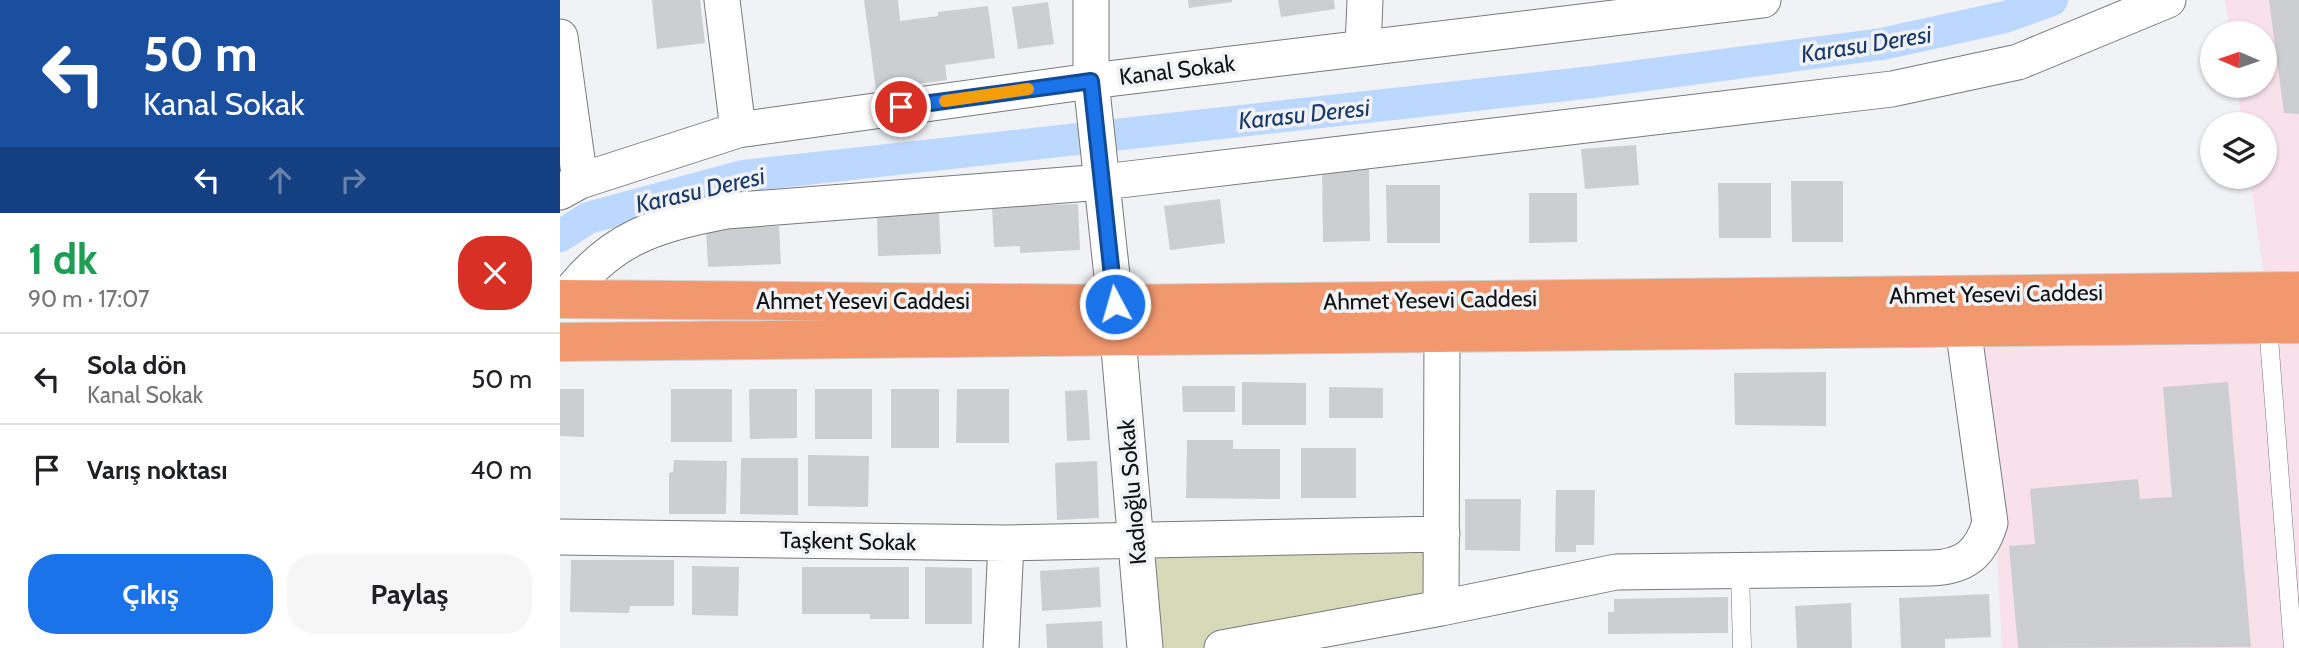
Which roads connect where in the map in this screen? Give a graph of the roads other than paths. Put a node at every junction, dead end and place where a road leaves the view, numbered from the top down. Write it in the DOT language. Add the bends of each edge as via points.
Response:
graph roads {
  1 [pos="722,0"];
  2 [pos="1091,0"];
  3 [pos="1365,0"];
  4 [pos="1763,0"];
  5 [pos="2168,0"];
  6 [pos="560,37"];
  7 [pos="1363,48"];
  8 [pos="1091,81"];
  9 [pos="738,130"];
  10 [pos="1102,182"];
  11 [pos="570,187"];
  12 [pos="2299,291"];
  13 [pos="562,299"];
  14 [pos="1117,320"];
  15 [pos="2283,324"];
  16 [pos="1963,327"];
  17 [pos="1442,333"];
  18 [pos="560,342"];
  19 [pos="1442,534"];
  20 [pos="560,537"];
  21 [pos="1136,541"];
  22 [pos="1006,543"];
  23 [pos="1741,570"];
  24 [pos="1441,608"];
  25 [pos="1001,648"];
  26 [pos="1145,648"];
  27 [pos="1222,648"];
  28 [pos="1742,648"];
  29 [pos="2293,648"];
  1 -- 9 [label="street"];
  2 -- 8 [label="street, Kadıoğlu Sokak"];
  3 -- 7 [label="street"];
  4 -- 7 [label="street, Kanal Sokak"];
  5 -- 10 [label="street" via="2018,62 1892,89"];
  6 -- 11 [label="street"];
  7 -- 8 [label="street, Kanal Sokak"];
  8 -- 9 [label="street, Kanal Sokak"];
  8 -- 10 [label="street, Kadıoğlu Sokak"];
  9 -- 11 [label="street, Kanal Sokak"];
  10 -- 13 [label="street" via="767,206 695,217 611,250"];
  10 -- 14 [label="street, Kadıoğlu Sokak"];
  12 -- 14 [label="highway, Ahmet Yesevi Caddesi"];
  13 -- 14 [label="highway, Ahmet Yesevi Caddesi"];
  14 -- 17 [label="highway, Ahmet Yesevi Caddesi"];
  14 -- 18 [label="highway, Ahmet Yesevi Caddesi"];
  14 -- 21 [label="street, Kadıoğlu Sokak"];
  15 -- 16 [label="highway, Ahmet Yesevi Caddesi"];
  15 -- 29 [label="lane"];
  16 -- 17 [label="highway, Ahmet Yesevi Caddesi"];
  16 -- 23 [label="street" via="1990,523 1980,547 1948,567"];
  17 -- 19 [label="street"];
  19 -- 21 [label="street, Taşkent Sokak"];
  19 -- 24 [label="street"];
  20 -- 22 [label="street, Taşkent Sokak"];
  21 -- 22 [label="street, Taşkent Sokak"];
  21 -- 26 [label="street, Kadıoğlu Sokak"];
  22 -- 25 [label="street"];
  23 -- 24 [label="street" via="1616,572"];
  23 -- 28 [label="lane"];
  24 -- 27 [label="street"];
}
